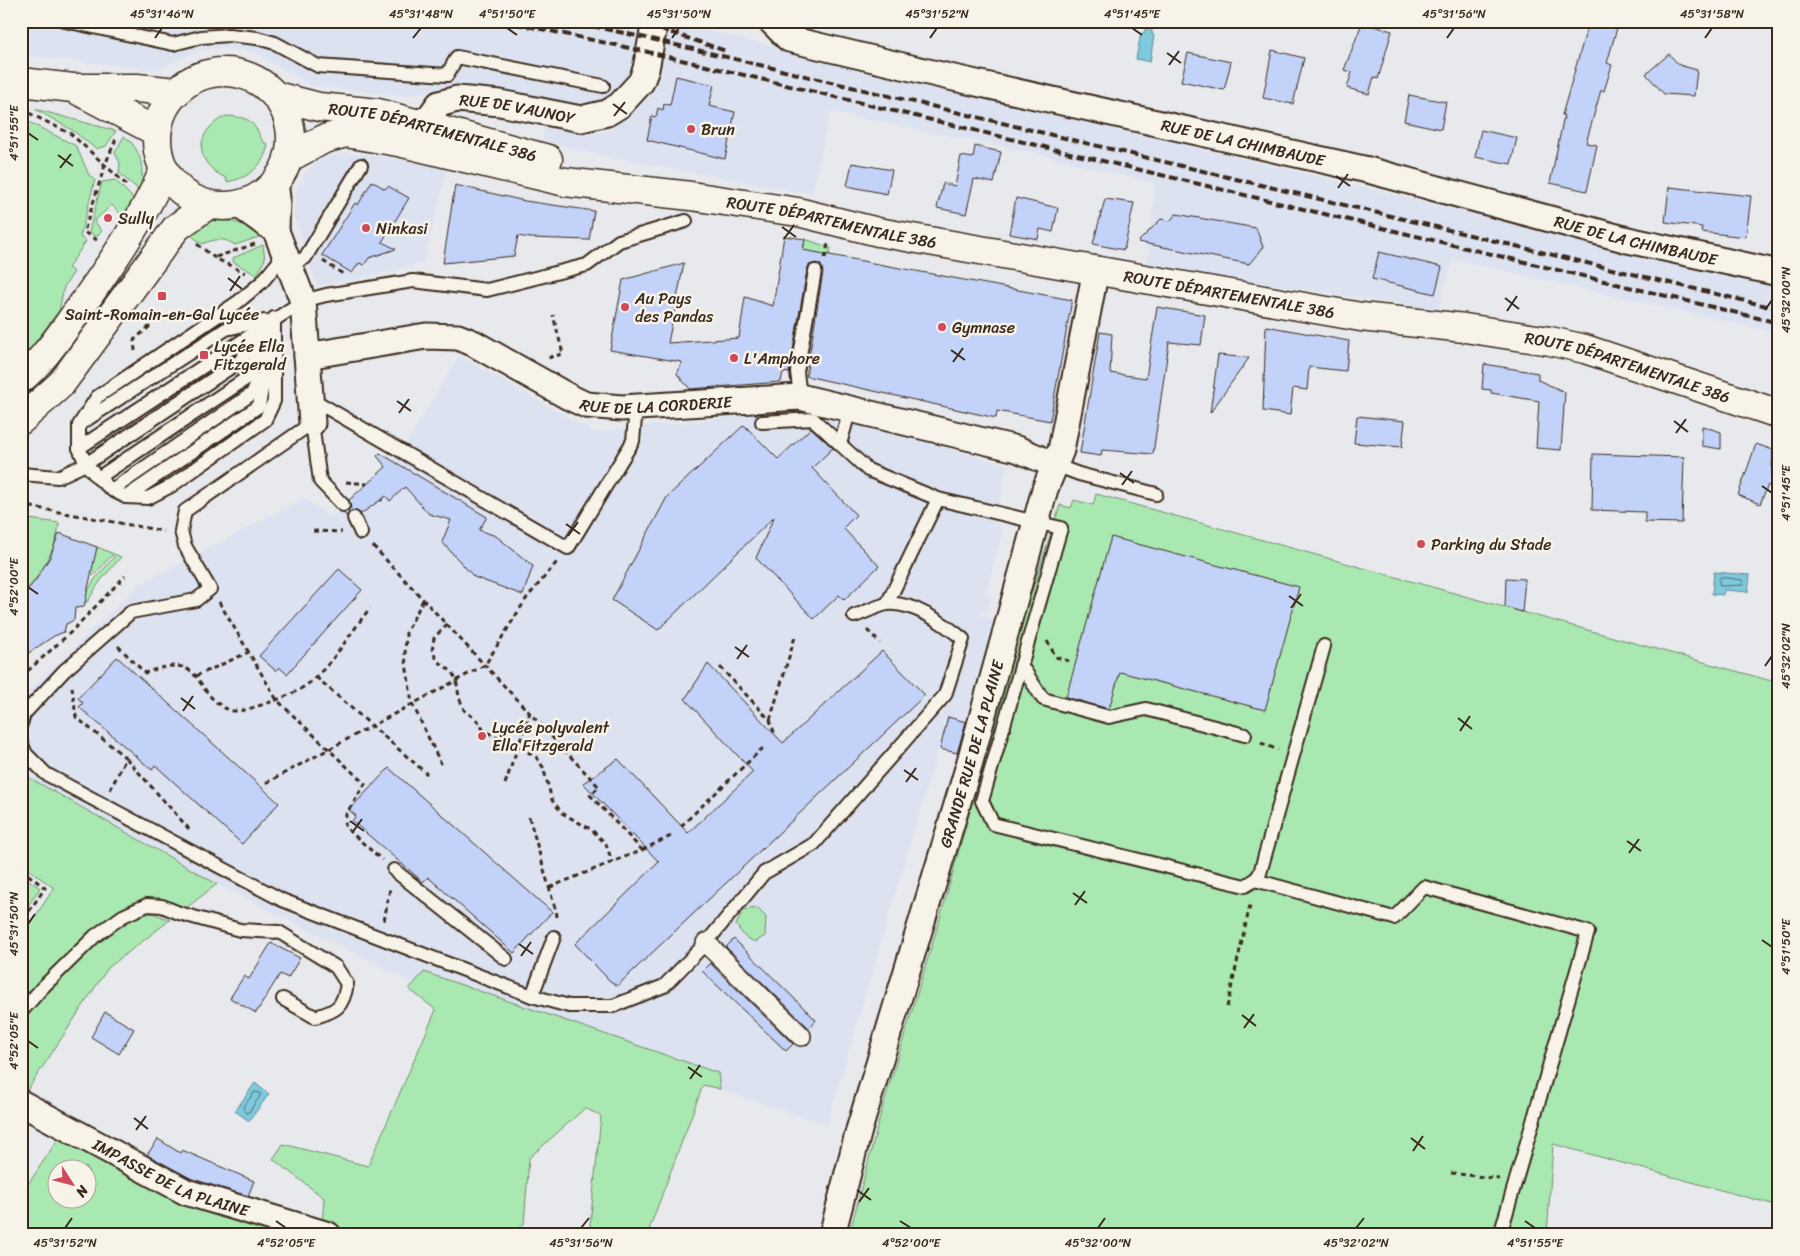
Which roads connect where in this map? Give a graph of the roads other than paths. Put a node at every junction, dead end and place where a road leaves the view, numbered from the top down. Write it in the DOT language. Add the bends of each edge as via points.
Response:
graph roads {
  1 [pos="65,21"];
  2 [pos="655,21"];
  3 [pos="772,21"];
  4 [pos="70,22"];
  5 [pos="21,82"];
  6 [pos="603,86"];
  7 [pos="73,88"];
  8 [pos="177,92"];
  9 [pos="276,96"];
  10 [pos="417,124"];
  11 [pos="157,132"];
  12 [pos="346,133"];
  13 [pos="288,158"];
  14 [pos="361,165"];
  15 [pos="164,170"];
  16 [pos="275,182"];
  17 [pos="675,194"];
  18 [pos="208,205"];
  19 [pos="239,205"];
  20 [pos="686,221"];
  21 [pos="276,230"];
  22 [pos="287,259"];
  23 [pos="1096,269"];
  24 [pos="815,271"];
  25 [pos="1779,273"];
  26 [pos="303,301"];
  27 [pos="274,318"];
  28 [pos="307,356"];
  29 [pos="21,379"];
  30 [pos="800,397"];
  31 [pos="310,398"];
  32 [pos="636,407"];
  33 [pos="850,409"];
  34 [pos="1779,414"];
  35 [pos="21,420"];
  36 [pos="762,422"];
  37 [pos="312,423"];
  38 [pos="79,425"];
  39 [pos="840,444"];
  40 [pos="79,448"];
  41 [pos="86,464"];
  42 [pos="1055,465"];
  43 [pos="21,474"];
  44 [pos="98,478"];
  45 [pos="112,490"];
  46 [pos="1156,494"];
  47 [pos="938,499"];
  48 [pos="343,505"];
  49 [pos="354,518"];
  50 [pos="1036,522"];
  51 [pos="361,533"];
  52 [pos="887,604"];
  53 [pos="854,616"];
  54 [pos="1324,646"];
  55 [pos="1021,665"];
  56 [pos="21,724"];
  57 [pos="1246,735"];
  58 [pos="21,742"];
  59 [pos="394,870"];
  60 [pos="1255,880"];
  61 [pos="554,937"];
  62 [pos="706,943"];
  63 [pos="506,959"];
  64 [pos="532,996"];
  65 [pos="283,999"];
  66 [pos="21,1012"];
  67 [pos="801,1036"];
  68 [pos="21,1103"];
  69 [pos="328,1235"];
  70 [pos="832,1235"];
  71 [pos="1500,1235"];
  1 -- 4 [label="lane"];
  2 -- 10 [label="street, RUE DE VAUNOY" via="641,82 620,105 607,113 581,119 500,103 457,99 439,104 429,118"];
  3 -- 25 [label="street, RUE DE LA CHIMBAUDE" via="790,39 1368,170 1628,240"];
  4 -- 6 [label="lane" via="173,44 201,37 257,38 275,43 318,66 447,75 457,57"];
  5 -- 7 [label="main road"];
  7 -- 8 [label="main road"];
  7 -- 11 [label="main road"];
  8 -- 9 [label="main road" via="195,79 216,72 238,74 259,82"];
  8 -- 11 [label="main road" via="164,110"];
  9 -- 10 [label="main road, ROUTE DÉPARTEMENTALE 386" via="319,107 378,113"];
  9 -- 13 [label="main road" via="287,115 291,137"];
  10 -- 12 [label="main road"];
  10 -- 17 [label="main road, ROUTE DÉPARTEMENTALE 386"];
  11 -- 15 [label="main road" via="158,152"];
  12 -- 13 [label="main road, ROUTE DÉPARTEMENTALE 386" via="324,139"];
  12 -- 17 [label="main road, ROUTE DÉPARTEMENTALE 386" via="398,142 565,182"];
  13 -- 16 [label="main road"];
  14 -- 22 [label="lane" via="305,258"];
  15 -- 18 [label="main road" via="175,186 190,198"];
  15 -- 29 [label="main road" via="149,206 60,335"];
  16 -- 19 [label="main road" via="258,197"];
  16 -- 21 [label="street" via="278,198"];
  17 -- 23 [label="main road, ROUTE DÉPARTEMENTALE 386" via="798,212 878,232"];
  18 -- 19 [label="main road"];
  18 -- 35 [label="main road" via="176,228 61,384"];
  19 -- 21 [label="street"];
  20 -- 26 [label="lane" via="618,241 587,265 487,290 413,281"];
  21 -- 22 [label="street"];
  22 -- 26 [label="street"];
  22 -- 38 [label="lane" via="238,302 97,397"];
  23 -- 34 [label="main road, ROUTE DÉPARTEMENTALE 386" via="1385,321 1465,328 1550,341 1594,352"];
  23 -- 42 [label="street, GRANDE RUE DE LA PLAINE" via="1061,450"];
  24 -- 30 [label="lane" via="797,372"];
  26 -- 27 [label="lane"];
  26 -- 28 [label="street"];
  27 -- 38 [label="lane" via="226,330"];
  27 -- 40 [label="lane"];
  27 -- 41 [label="lane" via="240,361"];
  27 -- 44 [label="lane" via="247,378"];
  27 -- 45 [label="lane" via="254,393"];
  27 -- 45 [label="lane" via="259,406 126,497"];
  28 -- 31 [label="street"];
  28 -- 32 [label="street, RUE DE LA CORDERIE" via="426,336 458,337 586,405"];
  30 -- 32 [label="street, RUE DE LA CORDERIE"];
  30 -- 33 [label="street, RUE DE LA CORDERIE"];
  31 -- 32 [label="lane" via="568,548 633,442"];
  31 -- 37 [label="street"];
  33 -- 39 [label="lane"];
  33 -- 42 [label="street, RUE DE LA CORDERIE" via="1017,449"];
  36 -- 39 [label="lane" via="813,419"];
  37 -- 48 [label="lane" via="320,481"];
  37 -- 56 [label="lane" via="185,511 181,531 185,546 210,589 196,600 131,612 64,671 24,714"];
  38 -- 40 [label="lane"];
  39 -- 47 [label="lane" via="868,470"];
  40 -- 41 [label="lane"];
  41 -- 43 [label="lane" via="58,477"];
  41 -- 44 [label="lane"];
  42 -- 46 [label="lane"];
  42 -- 50 [label="street, GRANDE RUE DE LA PLAINE"];
  44 -- 45 [label="lane"];
  47 -- 50 [label="lane"];
  47 -- 52 [label="lane"];
  49 -- 51 [label="lane"];
  50 -- 55 [label="lane" via="1060,528"];
  50 -- 70 [label="street, GRANDE RUE DE LA PLAINE" via="972,756 859,1130"];
  52 -- 53 [label="lane"];
  52 -- 62 [label="lane" via="905,606 945,624 962,639 945,695 814,844 764,873"];
  54 -- 60 [label="lane" via="1260,873"];
  55 -- 57 [label="lane" via="1043,699 1109,716 1146,709"];
  55 -- 60 [label="lane" via="982,801 994,824 1245,886"];
  58 -- 64 [label="lane" via="26,754 46,774 282,900"];
  59 -- 63 [label="lane"];
  60 -- 71 [label="lane" via="1394,918 1424,887 1588,932"];
  61 -- 64 [label="lane"];
  62 -- 64 [label="lane" via="664,986 613,1006 569,1006"];
  62 -- 67 [label="street"];
  65 -- 66 [label="lane" via="315,1016 331,1012 344,1000 347,984 336,967 279,932 240,930 162,906 147,905 95,936"];
  68 -- 69 [label="street, IMPASSE DE LA PLAINE" via="186,1192"];
}
